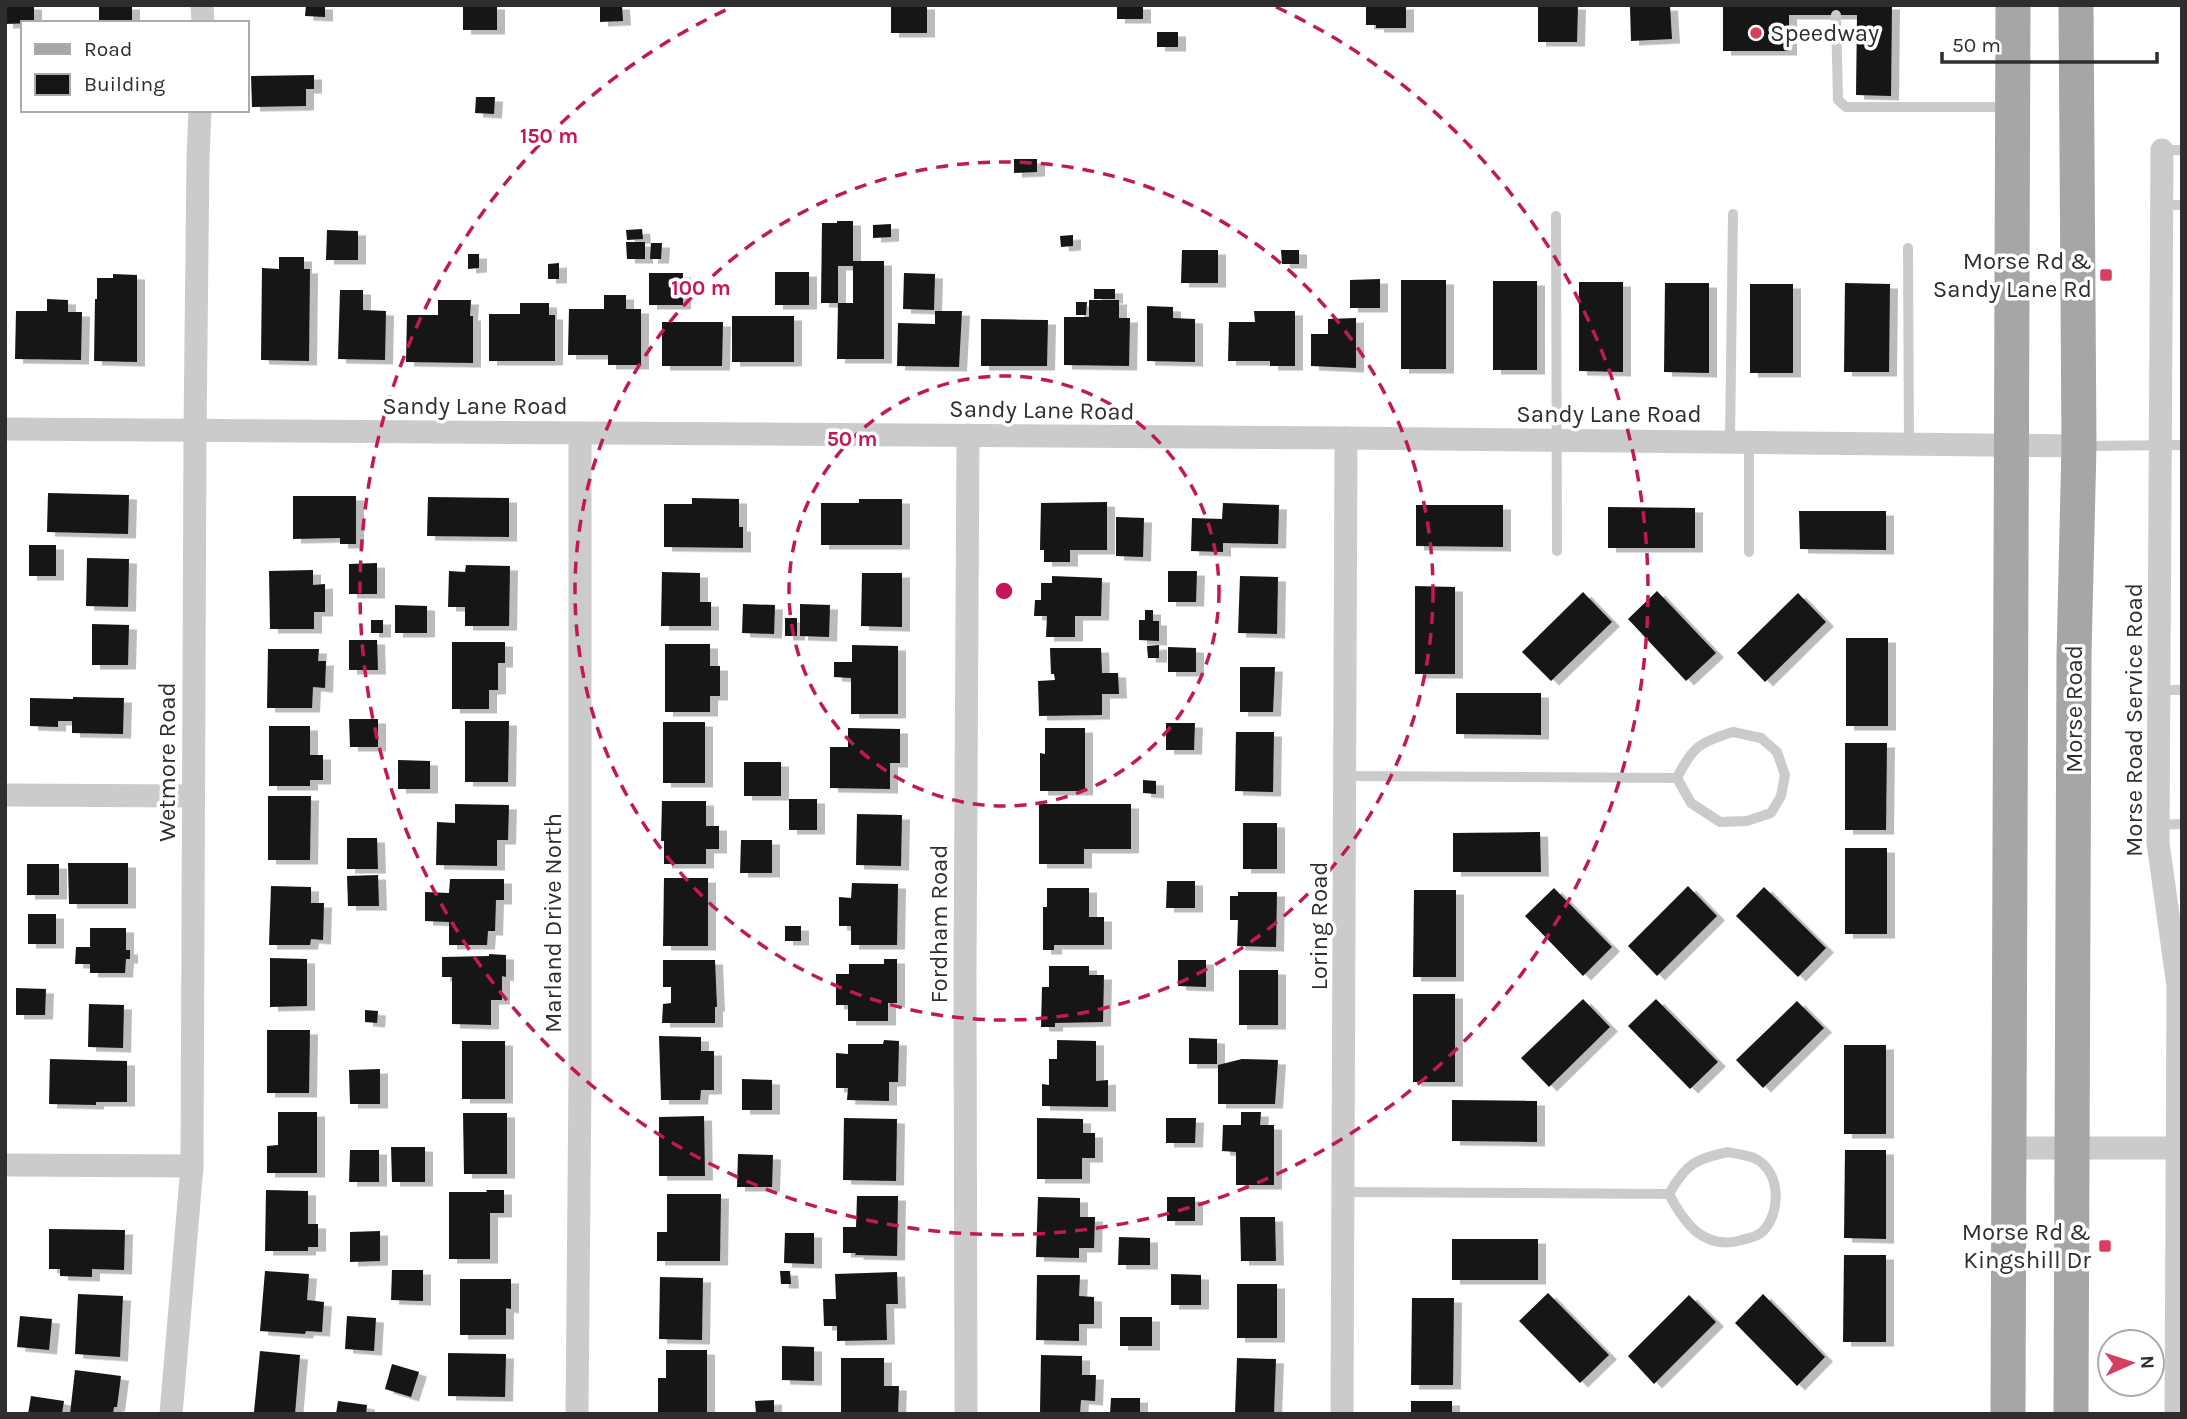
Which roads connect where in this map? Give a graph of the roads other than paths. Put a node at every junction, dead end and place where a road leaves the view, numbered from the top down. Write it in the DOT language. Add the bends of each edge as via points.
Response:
graph roads {
  1 [pos="2013,5"];
  2 [pos="2076,5"];
  3 [pos="1836,15"];
  4 [pos="2013,107"];
  5 [pos="200,112"];
  6 [pos="2172,150"];
  7 [pos="2172,205"];
  8 [pos="1733,214"];
  9 [pos="1556,216"];
  10 [pos="1908,248"];
  11 [pos="5,429"];
  12 [pos="195,432"];
  13 [pos="580,433"];
  14 [pos="968,435"];
  15 [pos="1346,438"];
  16 [pos="1556,440"];
  17 [pos="1739,441"];
  18 [pos="1909,443"];
  19 [pos="2010,445"];
  20 [pos="2079,446"];
  21 [pos="2171,446"];
  22 [pos="1557,551"];
  23 [pos="1749,552"];
  24 [pos="2159,690"];
  25 [pos="2182,690"];
  26 [pos="1345,776"];
  27 [pos="1676,778"];
  28 [pos="5,795"];
  29 [pos="193,796"];
  30 [pos="2182,824"];
  31 [pos="2158,825"];
  32 [pos="2009,1148"];
  33 [pos="2073,1148"];
  34 [pos="2179,1148"];
  35 [pos="5,1165"];
  36 [pos="192,1166"];
  37 [pos="1343,1192"];
  38 [pos="1669,1194"];
  39 [pos="2179,1205"];
  40 [pos="171,1414"];
  41 [pos="576,1414"];
  42 [pos="966,1414"];
  43 [pos="1342,1414"];
  44 [pos="2008,1414"];
  45 [pos="2071,1414"];
  46 [pos="2176,1414"];
  1 -- 4 [label="main road"];
  2 -- 20 [label="main road, Morse Road"];
  3 -- 4 [label="lane" via="1838,100 1846,107"];
  4 -- 19 [label="main road"];
  5 -- 12 [label="street, Wetmore Road"];
  6 -- 7 [label="street, Morse Road Service Road"];
  7 -- 21 [label="street, Morse Road Service Road"];
  8 -- 17 [label="lane"];
  9 -- 16 [label="lane"];
  10 -- 18 [label="lane"];
  11 -- 12 [label="street, Sandy Lane Road"];
  12 -- 13 [label="street, Sandy Lane Road"];
  12 -- 29 [label="street, Wetmore Road"];
  13 -- 14 [label="street, Sandy Lane Road"];
  13 -- 41 [label="street, Marland Drive North"];
  14 -- 15 [label="street, Sandy Lane Road"];
  14 -- 42 [label="street, Fordham Road"];
  15 -- 16 [label="street, Sandy Lane Road"];
  15 -- 26 [label="street, Loring Road"];
  16 -- 17 [label="street, Sandy Lane Road"];
  16 -- 22 [label="lane"];
  17 -- 18 [label="street, Sandy Lane Road"];
  17 -- 23 [label="lane"];
  18 -- 19 [label="street, Sandy Lane Road"];
  19 -- 20 [label="street, Sandy Lane Road"];
  19 -- 32 [label="main road"];
  20 -- 21 [label="lane"];
  20 -- 33 [label="main road, Morse Road"];
  21 -- 24 [label="street, Morse Road Service Road"];
  24 -- 25 [label="lane"];
  24 -- 31 [label="street, Morse Road Service Road"];
  26 -- 27 [label="lane"];
  26 -- 37 [label="street, Loring Road"];
  27 -- 27 [label="lane" via="1691,803 1720,822 1748,821 1771,813 1785,775 1777,752 1761,738 1733,732 1707,740 1687,756"];
  28 -- 29 [label="street"];
  29 -- 36 [label="street, Wetmore Road"];
  30 -- 31 [label="lane"];
  31 -- 34 [label="street, Morse Road Service Road" via="2178,986"];
  32 -- 33 [label="street"];
  32 -- 44 [label="main road"];
  33 -- 34 [label="street"];
  33 -- 45 [label="main road, Morse Road"];
  34 -- 39 [label="street, Morse Road Service Road"];
  35 -- 36 [label="street"];
  36 -- 40 [label="street, Wetmore Road"];
  37 -- 38 [label="lane"];
  37 -- 43 [label="street, Loring Road"];
  38 -- 38 [label="lane" via="1682,1219 1709,1241 1737,1241 1760,1234 1772,1219 1777,1198 1771,1174 1756,1159 1728,1152 1703,1157 1681,1172"];
  39 -- 46 [label="street, Morse Road Service Road"];
}
